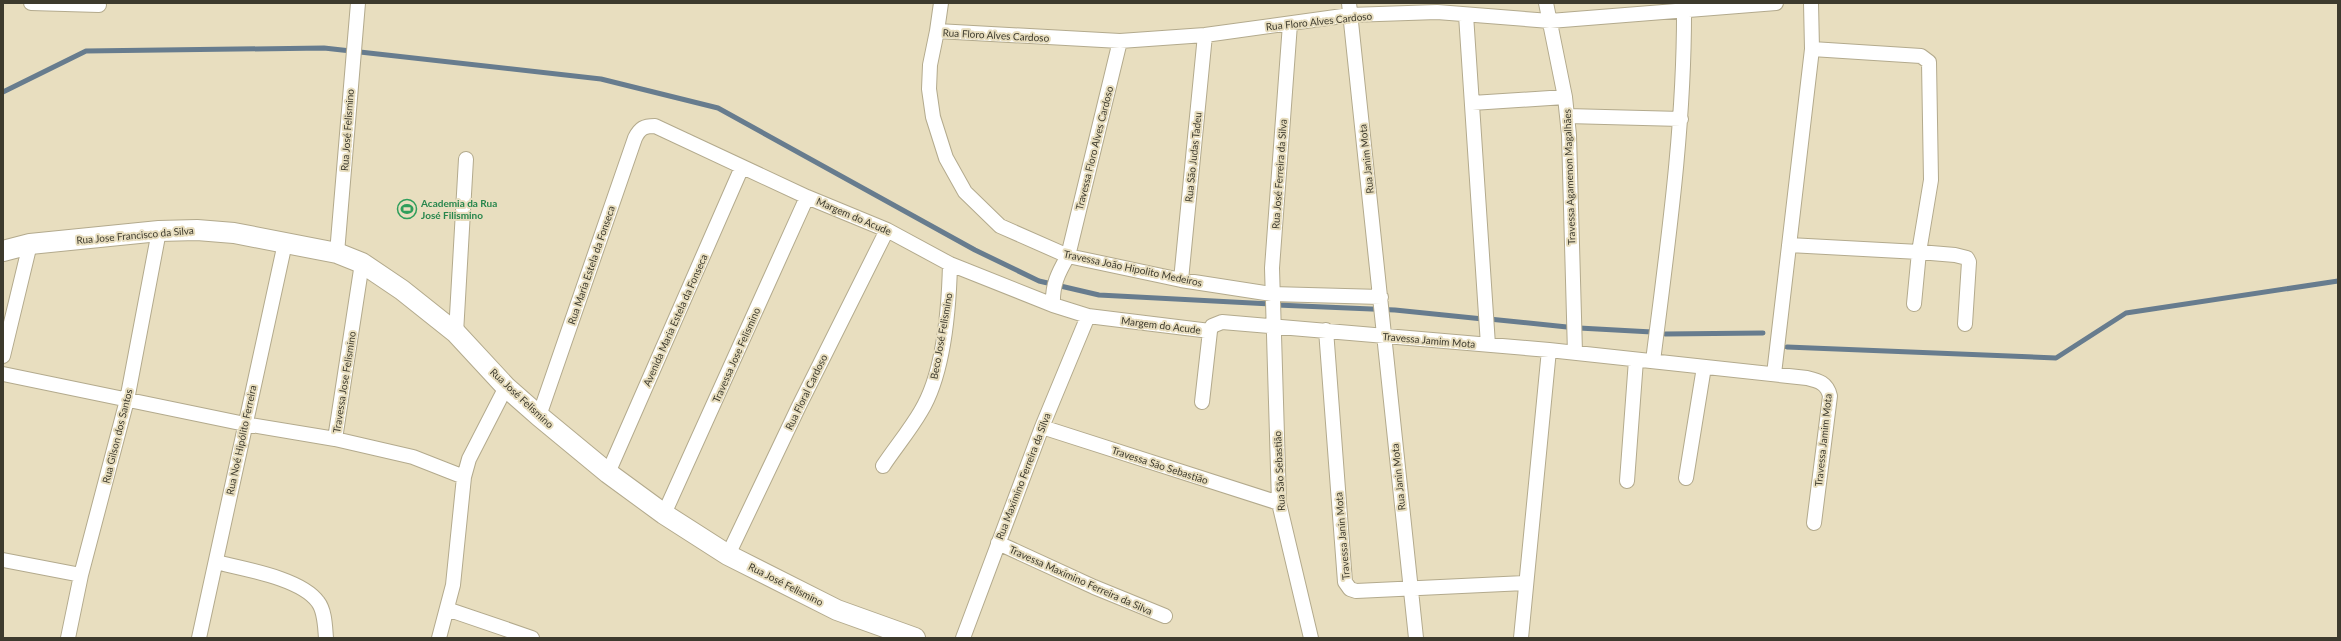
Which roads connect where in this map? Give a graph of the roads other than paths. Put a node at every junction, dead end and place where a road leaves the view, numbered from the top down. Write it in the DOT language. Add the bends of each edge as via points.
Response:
graph roads {
  1 [pos="31,3"];
  2 [pos="358,3"];
  3 [pos="941,3"];
  4 [pos="1546,3"];
  5 [pos="1776,3"];
  6 [pos="1811,3"];
  7 [pos="99,5"];
  8 [pos="1684,7"];
  9 [pos="1437,8"];
  10 [pos="1350,9"];
  11 [pos="1466,14"];
  12 [pos="1550,21"];
  13 [pos="1290,24"];
  14 [pos="937,31"];
  15 [pos="1205,35"];
  16 [pos="1120,41"];
  17 [pos="1812,49"];
  18 [pos="1565,97"];
  19 [pos="1472,103"];
  20 [pos="1567,116"];
  21 [pos="1681,118"];
  22 [pos="655,126"];
  23 [pos="466,159"];
  24 [pos="742,167"];
  25 [pos="807,197"];
  26 [pos="887,230"];
  27 [pos="160,231"];
  28 [pos="285,243"];
  29 [pos="30,244"];
  30 [pos="1789,245"];
  31 [pos="3,251"];
  32 [pos="1919,252"];
  33 [pos="338,253"];
  34 [pos="1068,256"];
  35 [pos="362,264"];
  36 [pos="950,264"];
  37 [pos="1181,280"];
  38 [pos="1272,294"];
  39 [pos="1053,299"];
  40 [pos="1914,304"];
  41 [pos="1382,305"];
  42 [pos="1088,316"];
  43 [pos="1222,322"];
  44 [pos="1964,324"];
  45 [pos="1273,325"];
  46 [pos="1326,330"];
  47 [pos="1210,331"];
  48 [pos="456,333"];
  49 [pos="1383,336"];
  50 [pos="1488,345"];
  51 [pos="1549,350"];
  52 [pos="1575,353"];
  53 [pos="3,356"];
  54 [pos="1636,360"];
  55 [pos="1653,361"];
  56 [pos="1704,367"];
  57 [pos="3,374"];
  58 [pos="1774,374"];
  59 [pos="506,387"];
  60 [pos="127,400"];
  61 [pos="1202,402"];
  62 [pos="539,416"];
  63 [pos="245,424"];
  64 [pos="1042,427"];
  65 [pos="335,439"];
  66 [pos="883,466"];
  67 [pos="608,473"];
  68 [pos="464,477"];
  69 [pos="1686,478"];
  70 [pos="1627,481"];
  71 [pos="1279,503"];
  72 [pos="664,514"];
  73 [pos="1814,523"];
  74 [pos="998,543"];
  75 [pos="728,555"];
  76 [pos="3,560"];
  77 [pos="216,562"];
  78 [pos="82,574"];
  79 [pos="1525,583"];
  80 [pos="1410,589"];
  81 [pos="447,609"];
  82 [pos="1165,616"];
  83 [pos="68,638"];
  84 [pos="199,638"];
  85 [pos="326,638"];
  86 [pos="439,638"];
  87 [pos="532,638"];
  88 [pos="914,638"];
  89 [pos="964,638"];
  90 [pos="1311,638"];
  91 [pos="1416,638"];
  92 [pos="1521,638"];
  1 -- 7 [label="street"];
  2 -- 33 [label="street, Rua José Felismino"];
  3 -- 14 [label="street, Rua Floro Alves Cardoso"];
  4 -- 12 [label="street, Travessa Agamenon Magalhães"];
  5 -- 8 [label="street, Rua Floro Alves Cardoso"];
  6 -- 17 [label="street"];
  8 -- 12 [label="street, Rua Floro Alves Cardoso"];
  8 -- 21 [label="street"];
  9 -- 10 [label="street, Rua Floro Alves Cardoso"];
  9 -- 11 [label="street, Rua Floro Alves Cardoso"];
  10 -- 13 [label="street, Rua Floro Alves Cardoso"];
  10 -- 41 [label="street, Rua Janim Mota"];
  11 -- 12 [label="street, Rua Floro Alves Cardoso"];
  11 -- 19 [label="street"];
  12 -- 18 [label="street, Travessa Agamenon Magalhães"];
  13 -- 15 [label="street, Rua Floro Alves Cardoso"];
  13 -- 38 [label="street, Rua José Ferreira da Silva"];
  14 -- 16 [label="street, Rua Floro Alves Cardoso"];
  14 -- 34 [label="street, Travessa João Hipolito Medeiros" via="930,65 929,89 933,117 946,158 965,192 1000,226"];
  15 -- 16 [label="street, Rua Floro Alves Cardoso"];
  15 -- 37 [label="street, Rua São Judas Tadeu"];
  16 -- 34 [label="street, Travessa Floro Alves Cardoso"];
  17 -- 30 [label="street"];
  17 -- 32 [label="street" via="1921,56 1929,62 1931,180"];
  18 -- 19 [label="street"];
  18 -- 20 [label="street, Travessa Agamenon Magalhães"];
  19 -- 50 [label="street"];
  20 -- 21 [label="street"];
  20 -- 52 [label="street, Travessa Agamenon Magalhães"];
  21 -- 55 [label="street" via="1677,174"];
  22 -- 24 [label="street, Margem do Acude"];
  22 -- 62 [label="street, Rua Maria Estela da Fonseca" via="646,126 639,130 635,138"];
  23 -- 48 [label="street"];
  24 -- 25 [label="street, Margem do Acude"];
  24 -- 67 [label="street, Avenida Maria Estela da Fonseca"];
  25 -- 26 [label="street, Margem do Acude"];
  25 -- 72 [label="street, Travessa Jose Felismino"];
  26 -- 36 [label="street, Margem do Acude"];
  26 -- 75 [label="street, Rua Floral Cardoso"];
  27 -- 28 [label="street, Rua Jose Francisco da Silva" via="234,233"];
  27 -- 29 [label="street, Rua Jose Francisco da Silva"];
  27 -- 60 [label="street, Rua Gilson dos Santos"];
  28 -- 33 [label="street, Rua Jose Francisco da Silva"];
  28 -- 63 [label="street, Rua Noé Hipólito Ferreira"];
  29 -- 31 [label="street, Rua Jose Francisco da Silva"];
  29 -- 53 [label="street"];
  30 -- 32 [label="street"];
  30 -- 58 [label="street"];
  32 -- 40 [label="street"];
  32 -- 44 [label="street" via="1967,258 1969,262"];
  33 -- 35 [label="street, Rua José Felismino"];
  34 -- 37 [label="street, Travessa João Hipolito Medeiros"];
  34 -- 39 [label="street, Travessa Floro Alves Cardoso" via="1056,276"];
  35 -- 48 [label="street, Rua José Felismino" via="402,290"];
  35 -- 65 [label="street, Travessa Jose Felismino"];
  36 -- 39 [label="street, Margem do Acude"];
  36 -- 66 [label="street, Beco José Felismino" via="949,302 935,379 922,410"];
  37 -- 38 [label="street, Travessa João Hipolito Medeiros"];
  38 -- 41 [label="street, Travessa João Hipolito Medeiros"];
  38 -- 45 [label="street, Rua José Ferreira da Silva"];
  39 -- 42 [label="street, Margem do Acude"];
  41 -- 49 [label="street, Rua Janin Mota"];
  42 -- 47 [label="street, Margem do Acude"];
  42 -- 64 [label="street, Rua Maximino Ferreira da Silva"];
  43 -- 45 [label="street, Travessa Jamim Mota"];
  43 -- 47 [label="street, Margem do Acude" via="1212,326"];
  45 -- 46 [label="street, Travessa Jamim Mota"];
  45 -- 71 [label="street, Rua São Sebastião"];
  46 -- 49 [label="street, Travessa Jamim Mota"];
  46 -- 80 [label="street, Travessa Janin Mota" via="1345,582 1350,589 1356,591"];
  47 -- 61 [label="street, Margem do Acude"];
  48 -- 59 [label="street, Rua José Felismino"];
  49 -- 50 [label="street, Travessa Jamim Mota"];
  49 -- 80 [label="street, Rua Janin Mota"];
  50 -- 51 [label="street, Travessa Jamim Mota"];
  51 -- 52 [label="street, Travessa Jamim Mota"];
  51 -- 79 [label="street"];
  52 -- 54 [label="street, Travessa Jamim Mota"];
  54 -- 55 [label="street, Travessa Jamim Mota"];
  54 -- 70 [label="street"];
  55 -- 56 [label="street, Travessa Jamim Mota"];
  56 -- 58 [label="street, Travessa Jamim Mota"];
  56 -- 69 [label="street"];
  57 -- 60 [label="street"];
  58 -- 73 [label="street, Travessa Jamim Mota" via="1820,381 1828,388 1830,396"];
  59 -- 62 [label="street, Rua José Felismino"];
  59 -- 68 [label="street" via="475,445"];
  60 -- 63 [label="street"];
  60 -- 78 [label="street, Rua Gilson dos Santos"];
  62 -- 67 [label="street, Rua José Felismino"];
  63 -- 65 [label="street"];
  63 -- 77 [label="street, Rua Noé Hipólito Ferreira"];
  64 -- 71 [label="street, Travessa São Sebastião"];
  64 -- 74 [label="street, Rua Maximino Ferreira da Silva"];
  65 -- 68 [label="street, Travessa Jose Felismino" via="413,457"];
  67 -- 72 [label="street, Rua José Felismino"];
  68 -- 81 [label="street" via="453,585"];
  71 -- 90 [label="street, Rua São Sebastião"];
  72 -- 75 [label="street, Rua José Felismino"];
  74 -- 82 [label="street, Travessa Maximino Ferreira da Silva"];
  74 -- 89 [label="street, Rua Maximino Ferreira da Silva"];
  75 -- 88 [label="street, Rua José Felismino" via="837,610"];
  76 -- 78 [label="street"];
  77 -- 84 [label="street, Rua Noé Hipólito Ferreira"];
  77 -- 85 [label="street" via="264,574 310,593 319,603"];
  78 -- 83 [label="street, Rua Gilson dos Santos"];
  79 -- 80 [label="street, Travessa Janin Mota"];
  79 -- 92 [label="street"];
  80 -- 91 [label="street, Rua Janin Mota"];
  81 -- 86 [label="street"];
  81 -- 87 [label="street"];
}
